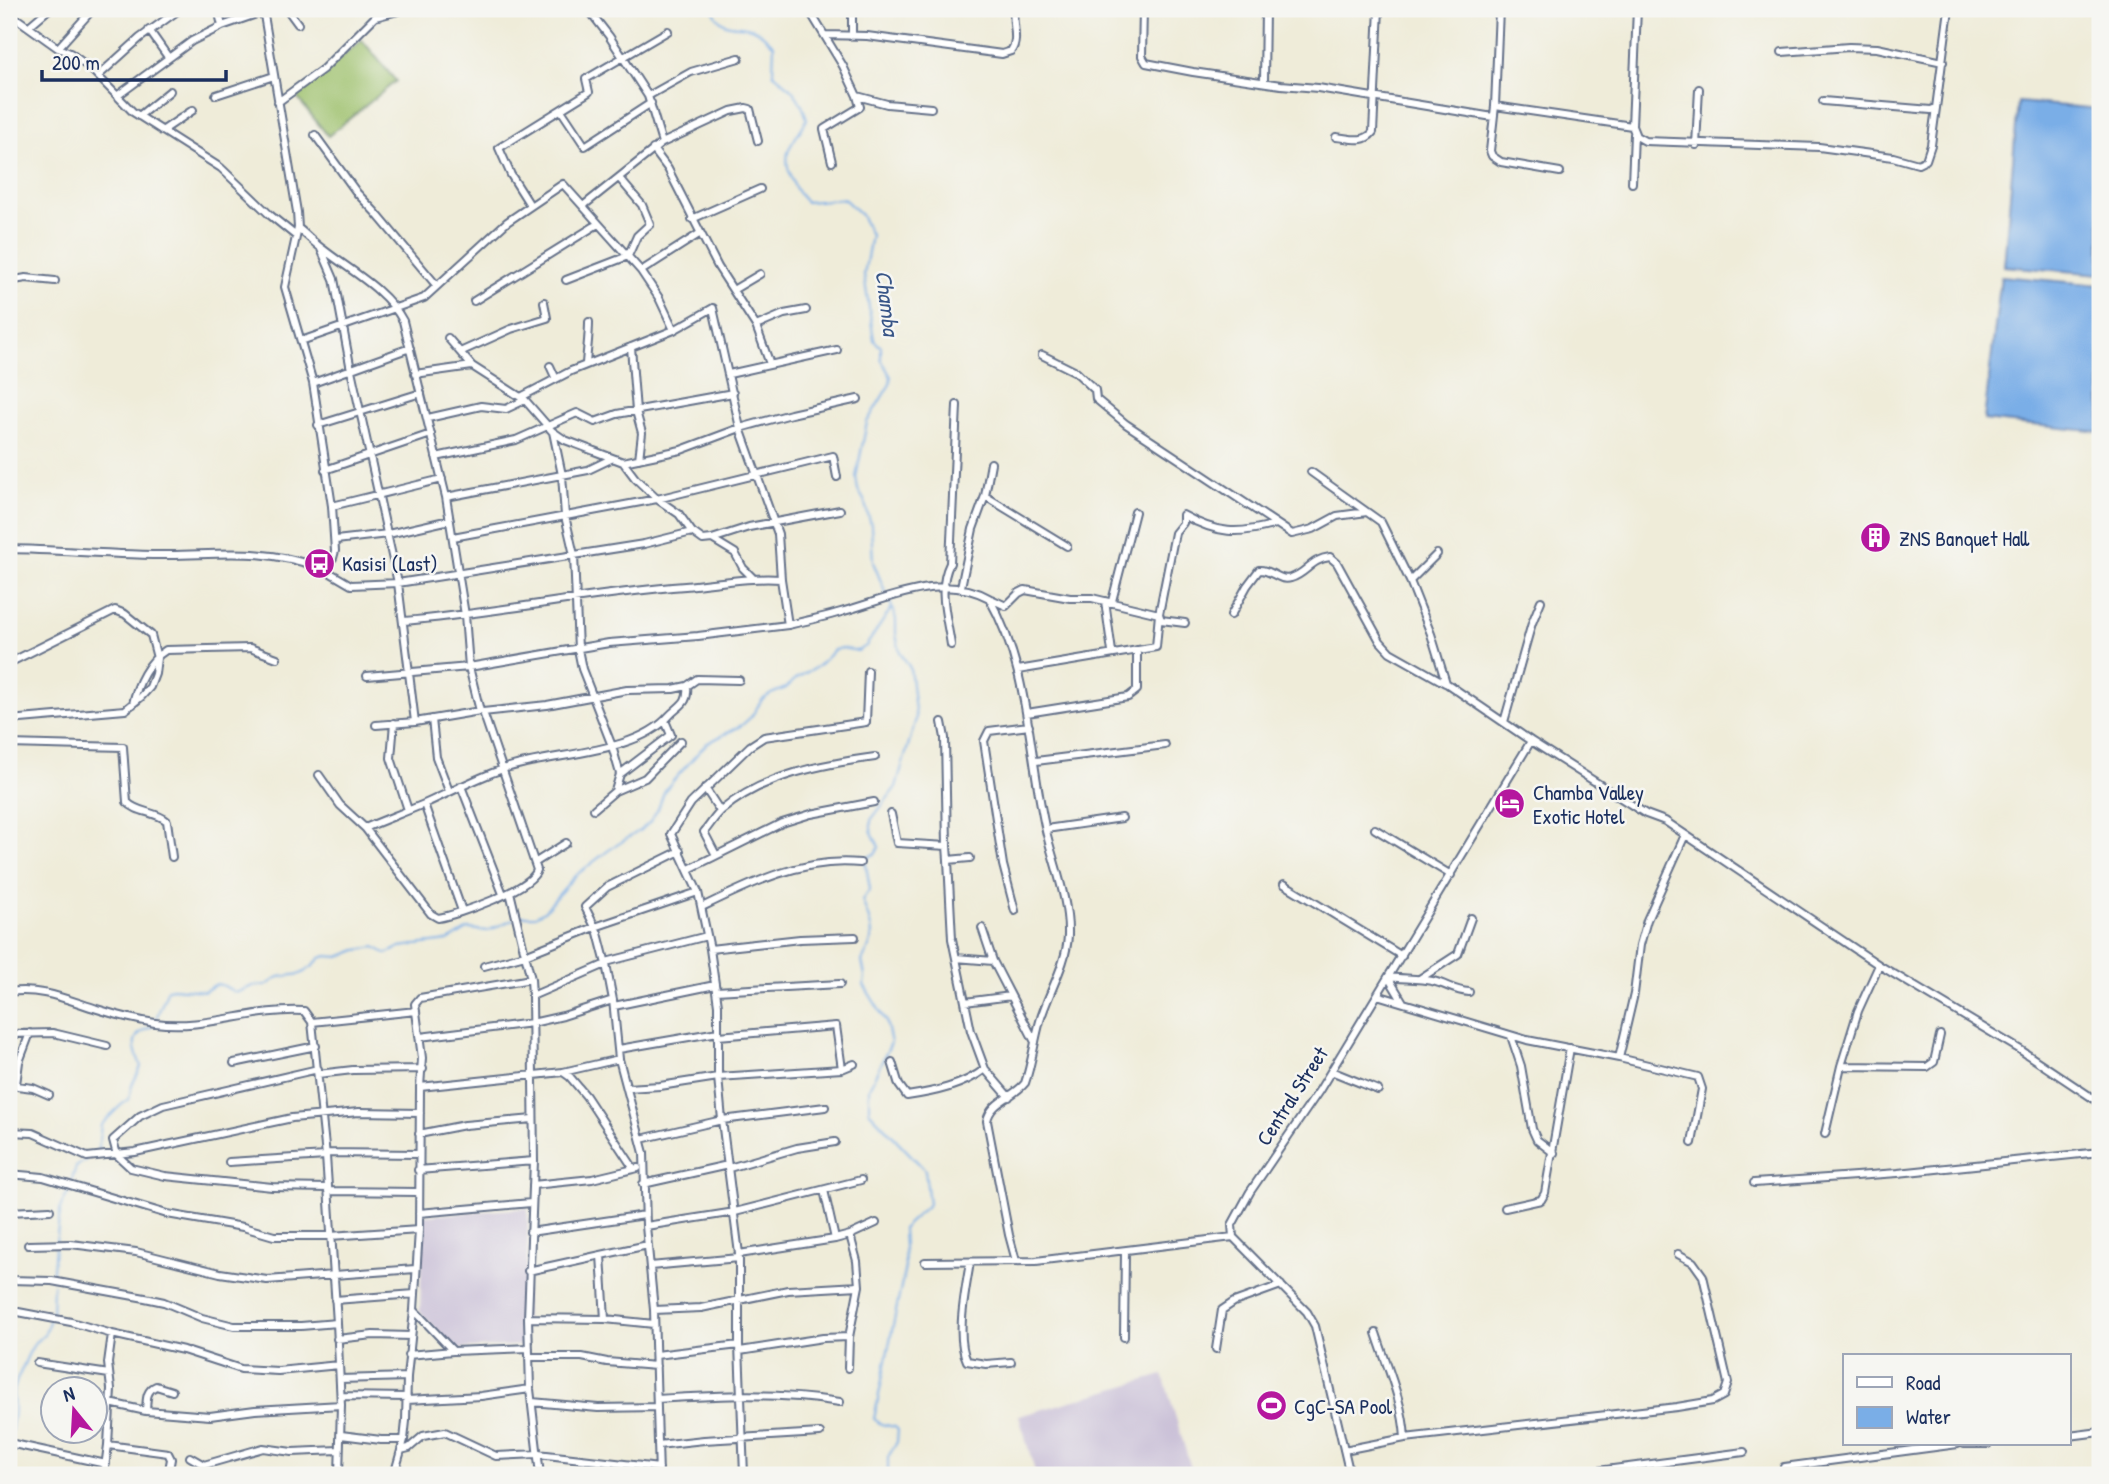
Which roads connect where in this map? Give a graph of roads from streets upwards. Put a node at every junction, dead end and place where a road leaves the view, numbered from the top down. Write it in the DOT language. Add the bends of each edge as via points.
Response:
graph roads {
  1 [pos="49,9"];
  2 [pos="93,9"];
  3 [pos="180,9"];
  4 [pos="218,9"];
  5 [pos="287,9"];
  6 [pos="370,9"];
  7 [pos="407,9"];
  8 [pos="588,9"];
  9 [pos="852,9"];
  10 [pos="1014,9"];
  11 [pos="1143,9"];
  12 [pos="1265,9"];
  13 [pos="1379,9"];
  14 [pos="1499,9"];
  15 [pos="1637,9"];
  16 [pos="1949,9"];
  17 [pos="266,10"];
  18 [pos="809,10"];
  19 [pos="9,13"];
  20 [pos="375,17"];
  21 [pos="298,24"];
  22 [pos="29,26"];
  23 [pos="222,26"];
  24 [pos="149,30"];
  25 [pos="668,31"];
  26 [pos="852,34"];
  27 [pos="825,35"];
  28 [pos="58,48"];
  29 [pos="1782,52"];
  30 [pos="168,57"];
  31 [pos="624,58"];
  32 [pos="739,58"];
  33 [pos="1943,62"];
  34 [pos="98,76"];
  35 [pos="274,76"];
  36 [pos="1264,82"];
  37 [pos="1699,89"];
  38 [pos="170,91"];
  39 [pos="216,95"];
  40 [pos="117,96"];
  41 [pos="857,96"];
  42 [pos="1376,97"];
  43 [pos="649,99"];
  44 [pos="1823,101"];
  45 [pos="278,102"];
  46 [pos="1495,106"];
  47 [pos="931,108"];
  48 [pos="1936,108"];
  49 [pos="193,110"];
  50 [pos="561,110"];
  51 [pos="139,116"];
  52 [pos="1493,117"];
  53 [pos="1633,129"];
  54 [pos="162,131"];
  55 [pos="315,135"];
  56 [pos="1336,137"];
  57 [pos="758,141"];
  58 [pos="662,143"];
  59 [pos="1696,145"];
  60 [pos="653,149"];
  61 [pos="832,162"];
  62 [pos="1560,172"];
  63 [pos="619,178"];
  64 [pos="1632,183"];
  65 [pos="760,189"];
  66 [pos="530,205"];
  67 [pos="583,205"];
  68 [pos="692,219"];
  69 [pos="598,224"];
  70 [pos="298,228"];
  71 [pos="699,234"];
  72 [pos="296,236"];
  73 [pos="321,249"];
  74 [pos="628,256"];
  75 [pos="641,271"];
  76 [pos="760,274"];
  77 [pos="566,280"];
  78 [pos="9,281"];
  79 [pos="55,281"];
  80 [pos="437,286"];
  81 [pos="733,290"];
  82 [pos="474,301"];
  83 [pos="544,302"];
  84 [pos="397,309"];
  85 [pos="806,310"];
  86 [pos="589,322"];
  87 [pos="342,326"];
  88 [pos="755,326"];
  89 [pos="674,330"];
  90 [pos="448,338"];
  91 [pos="301,341"];
  92 [pos="631,347"];
  93 [pos="410,348"];
  94 [pos="837,350"];
  95 [pos="460,352"];
  96 [pos="1042,355"];
  97 [pos="586,364"];
  98 [pos="770,364"];
  99 [pos="472,366"];
  100 [pos="550,366"];
  101 [pos="351,370"];
  102 [pos="415,374"];
  103 [pos="729,374"];
  104 [pos="556,379"];
  105 [pos="313,383"];
  106 [pos="421,393"];
  107 [pos="733,393"];
  108 [pos="523,399"];
  109 [pos="858,399"];
  110 [pos="957,405"];
  111 [pos="636,411"];
  112 [pos="360,413"];
  113 [pos="428,418"];
  114 [pos="318,425"];
  115 [pos="547,425"];
  116 [pos="740,428"];
  117 [pos="552,431"];
  118 [pos="431,434"];
  119 [pos="370,453"];
  120 [pos="436,457"];
  121 [pos="611,459"];
  122 [pos="639,459"];
  123 [pos="623,462"];
  124 [pos="991,463"];
  125 [pos="325,470"];
  126 [pos="1311,471"];
  127 [pos="757,474"];
  128 [pos="562,475"];
  129 [pos="837,477"];
  130 [pos="442,479"];
  131 [pos="380,495"];
  132 [pos="985,496"];
  133 [pos="446,497"];
  134 [pos="657,499"];
  135 [pos="332,506"];
  136 [pos="840,510"];
  137 [pos="1135,512"];
  138 [pos="1367,512"];
  139 [pos="565,516"];
  140 [pos="450,520"];
  141 [pos="773,522"];
  142 [pos="1276,524"];
  143 [pos="692,533"];
  144 [pos="388,534"];
  145 [pos="453,537"];
  146 [pos="712,539"];
  147 [pos="336,540"];
  148 [pos="1067,546"];
  149 [pos="9,549"];
  150 [pos="1437,554"];
  151 [pos="574,555"];
  152 [pos="322,568"];
  153 [pos="459,575"];
  154 [pos="752,577"];
  155 [pos="781,579"];
  156 [pos="1410,581"];
  157 [pos="398,583"];
  158 [pos="942,587"];
  159 [pos="961,587"];
  160 [pos="576,597"];
  161 [pos="989,598"];
  162 [pos="1109,601"];
  163 [pos="1541,601"];
  164 [pos="1159,614"];
  165 [pos="465,615"];
  166 [pos="1231,615"];
  167 [pos="404,621"];
  168 [pos="1185,623"];
  169 [pos="788,625"];
  170 [pos="951,645"];
  171 [pos="578,649"];
  172 [pos="1138,650"];
  173 [pos="1112,652"];
  174 [pos="157,658"];
  175 [pos="277,658"];
  176 [pos="9,663"];
  177 [pos="468,667"];
  178 [pos="1018,670"];
  179 [pos="868,671"];
  180 [pos="409,673"];
  181 [pos="368,676"];
  182 [pos="739,680"];
  183 [pos="1446,683"];
  184 [pos="687,686"];
  185 [pos="593,695"];
  186 [pos="133,704"];
  187 [pos="481,711"];
  188 [pos="1027,713"];
  189 [pos="432,719"];
  190 [pos="9,720"];
  191 [pos="415,722"];
  192 [pos="942,722"];
  193 [pos="1504,722"];
  194 [pos="394,723"];
  195 [pos="666,723"];
  196 [pos="376,725"];
  197 [pos="1029,726"];
  198 [pos="681,741"];
  199 [pos="1531,741"];
  200 [pos="9,744"];
  201 [pos="1165,745"];
  202 [pos="612,746"];
  203 [pos="875,757"];
  204 [pos="1036,761"];
  205 [pos="503,769"];
  206 [pos="620,774"];
  207 [pos="319,775"];
  208 [pos="461,786"];
  209 [pos="705,788"];
  210 [pos="615,791"];
  211 [pos="449,792"];
  212 [pos="874,802"];
  213 [pos="424,804"];
  214 [pos="594,809"];
  215 [pos="408,810"];
  216 [pos="720,811"];
  217 [pos="891,814"];
  218 [pos="1122,818"];
  219 [pos="365,828"];
  220 [pos="1375,829"];
  221 [pos="1046,830"];
  222 [pos="1685,835"];
  223 [pos="566,843"];
  224 [pos="947,846"];
  225 [pos="680,851"];
  226 [pos="716,855"];
  227 [pos="172,857"];
  228 [pos="970,858"];
  229 [pos="947,860"];
  230 [pos="536,862"];
  231 [pos="860,863"];
  232 [pos="690,869"];
  233 [pos="1451,875"];
  234 [pos="1284,884"];
  235 [pos="698,891"];
  236 [pos="507,893"];
  237 [pos="702,907"];
  238 [pos="462,911"];
  239 [pos="1015,911"];
  240 [pos="1471,918"];
  241 [pos="595,928"];
  242 [pos="982,928"];
  243 [pos="707,936"];
  244 [pos="855,937"];
  245 [pos="710,949"];
  246 [pos="525,955"];
  247 [pos="1402,956"];
  248 [pos="956,958"];
  249 [pos="993,961"];
  250 [pos="606,963"];
  251 [pos="484,965"];
  252 [pos="1879,965"];
  253 [pos="1388,977"];
  254 [pos="531,979"];
  255 [pos="1419,979"];
  256 [pos="840,984"];
  257 [pos="716,988"];
  258 [pos="9,992"];
  259 [pos="1469,992"];
  260 [pos="1377,995"];
  261 [pos="532,996"];
  262 [pos="1011,996"];
  263 [pos="965,1002"];
  264 [pos="614,1003"];
  265 [pos="1404,1003"];
  266 [pos="416,1011"];
  267 [pos="312,1022"];
  268 [pos="532,1023"];
  269 [pos="30,1032"];
  270 [pos="9,1034"];
  271 [pos="718,1034"];
  272 [pos="1511,1035"];
  273 [pos="1940,1035"];
  274 [pos="419,1037"];
  275 [pos="1035,1042"];
  276 [pos="107,1046"];
  277 [pos="316,1046"];
  278 [pos="1570,1048"];
  279 [pos="619,1049"];
  280 [pos="1619,1058"];
  281 [pos="619,1059"];
  282 [pos="892,1062"];
  283 [pos="234,1063"];
  284 [pos="855,1064"];
  285 [pos="1841,1066"];
  286 [pos="423,1069"];
  287 [pos="842,1069"];
  288 [pos="985,1069"];
  289 [pos="1331,1071"];
  290 [pos="318,1072"];
  291 [pos="563,1072"];
  292 [pos="531,1077"];
  293 [pos="718,1077"];
  294 [pos="13,1084"];
  295 [pos="420,1087"];
  296 [pos="627,1088"];
  297 [pos="1378,1090"];
  298 [pos="49,1095"];
  299 [pos="1009,1097"];
  300 [pos="2100,1103"];
  301 [pos="825,1107"];
  302 [pos="419,1113"];
  303 [pos="321,1115"];
  304 [pos="533,1119"];
  305 [pos="722,1121"];
  306 [pos="9,1132"];
  307 [pos="419,1134"];
  308 [pos="1825,1134"];
  309 [pos="641,1139"];
  310 [pos="835,1142"];
  311 [pos="1692,1143"];
  312 [pos="2100,1152"];
  313 [pos="1554,1153"];
  314 [pos="418,1154"];
  315 [pos="117,1155"];
  316 [pos="326,1155"];
  317 [pos="534,1161"];
  318 [pos="229,1162"];
  319 [pos="644,1167"];
  320 [pos="729,1167"];
  321 [pos="634,1169"];
  322 [pos="418,1170"];
  323 [pos="9,1174"];
  324 [pos="861,1180"];
  325 [pos="1754,1183"];
  326 [pos="643,1184"];
  327 [pos="533,1185"];
  328 [pos="328,1189"];
  329 [pos="824,1190"];
  330 [pos="418,1192"];
  331 [pos="531,1203"];
  332 [pos="1505,1208"];
  333 [pos="50,1210"];
  334 [pos="9,1212"];
  335 [pos="735,1212"];
  336 [pos="419,1213"];
  337 [pos="645,1215"];
  338 [pos="876,1223"];
  339 [pos="646,1226"];
  340 [pos="419,1230"];
  341 [pos="530,1232"];
  342 [pos="850,1234"];
  343 [pos="330,1236"];
  344 [pos="1233,1237"];
  345 [pos="835,1238"];
  346 [pos="27,1245"];
  347 [pos="648,1245"];
  348 [pos="1125,1251"];
  349 [pos="1678,1254"];
  350 [pos="601,1255"];
  351 [pos="739,1256"];
  352 [pos="1016,1261"];
  353 [pos="925,1262"];
  354 [pos="970,1262"];
  355 [pos="650,1266"];
  356 [pos="415,1269"];
  357 [pos="528,1272"];
  358 [pos="333,1276"];
  359 [pos="9,1280"];
  360 [pos="1281,1285"];
  361 [pos="859,1286"];
  362 [pos="415,1294"];
  363 [pos="335,1300"];
  364 [pos="739,1302"];
  365 [pos="414,1310"];
  366 [pos="654,1310"];
  367 [pos="13,1311"];
  368 [pos="528,1318"];
  369 [pos="606,1319"];
  370 [pos="337,1323"];
  371 [pos="654,1324"];
  372 [pos="1376,1333"];
  373 [pos="112,1334"];
  374 [pos="411,1336"];
  375 [pos="849,1337"];
  376 [pos="1124,1337"];
  377 [pos="337,1339"];
  378 [pos="529,1348"];
  379 [pos="739,1348"];
  380 [pos="1216,1349"];
  381 [pos="453,1351"];
  382 [pos="408,1354"];
  383 [pos="656,1355"];
  384 [pos="529,1357"];
  385 [pos="1010,1362"];
  386 [pos="37,1363"];
  387 [pos="339,1365"];
  388 [pos="656,1366"];
  389 [pos="848,1368"];
  390 [pos="109,1374"];
  391 [pos="407,1377"];
  392 [pos="340,1379"];
  393 [pos="530,1389"];
  394 [pos="172,1391"];
  395 [pos="741,1394"];
  396 [pos="341,1396"];
  397 [pos="407,1399"];
  398 [pos="532,1402"];
  399 [pos="840,1402"];
  400 [pos="657,1403"];
  401 [pos="110,1404"];
  402 [pos="341,1405"];
  403 [pos="146,1411"];
  404 [pos="109,1420"];
  405 [pos="2100,1432"];
  406 [pos="820,1433"];
  407 [pos="341,1435"];
  408 [pos="2070,1436"];
  409 [pos="743,1437"];
  410 [pos="1405,1438"];
  411 [pos="404,1440"];
  412 [pos="9,1443"];
  413 [pos="108,1445"];
  414 [pos="658,1445"];
  415 [pos="108,1446"];
  416 [pos="1946,1446"];
  417 [pos="339,1450"];
  418 [pos="401,1450"];
  419 [pos="1345,1450"];
  420 [pos="1744,1452"];
  421 [pos="538,1454"];
  422 [pos="190,1457"];
  423 [pos="106,1464"];
  424 [pos="1784,1467"];
  425 [pos="659,1471"];
  426 [pos="1632,1471"];
  427 [pos="339,1474"];
  428 [pos="104,1475"];
  429 [pos="113,1475"];
  430 [pos="168,1475"];
  431 [pos="352,1475"];
  432 [pos="394,1475"];
  433 [pos="540,1475"];
  434 [pos="744,1475"];
  435 [pos="1350,1475"];
  436 [pos="1567,1475"];
  1 -- 22 [label="street"];
  2 -- 28 [label="street"];
  3 -- 24 [label="street"];
  4 -- 23 [label="street"];
  5 -- 21 [label="street"];
  6 -- 20 [label="street"];
  7 -- 20 [label="street"];
  8 -- 31 [label="street"];
  9 -- 26 [label="street"];
  10 -- 26 [label="street" via="1016,44 1002,54"];
  11 -- 36 [label="street" via="1142,56 1146,63"];
  12 -- 36 [label="street"];
  13 -- 42 [label="street"];
  14 -- 46 [label="street"];
  15 -- 53 [label="street"];
  16 -- 33 [label="street"];
  17 -- 23 [label="street"];
  17 -- 35 [label="street"];
  18 -- 27 [label="street"];
  19 -- 22 [label="street"];
  20 -- 45 [label="street" via="323,69"];
  22 -- 28 [label="street"];
  23 -- 30 [label="street"];
  24 -- 30 [label="street"];
  24 -- 34 [label="street"];
  25 -- 31 [label="street"];
  26 -- 27 [label="street"];
  27 -- 41 [label="street"];
  28 -- 34 [label="street" via="70,52"];
  29 -- 33 [label="street" via="1877,48"];
  30 -- 40 [label="street"];
  31 -- 43 [label="street"];
  31 -- 50 [label="street" via="586,79 589,92"];
  32 -- 43 [label="street" via="691,72"];
  33 -- 48 [label="street"];
  34 -- 40 [label="street"];
  35 -- 39 [label="street"];
  35 -- 45 [label="street"];
  36 -- 42 [label="street"];
  37 -- 59 [label="street"];
  38 -- 51 [label="street"];
  40 -- 51 [label="street"];
  41 -- 47 [label="street"];
  41 -- 61 [label="street" via="860,107 824,129"];
  42 -- 52 [label="street"];
  42 -- 56 [label="street" via="1371,135 1361,140"];
  43 -- 50 [label="street" via="585,146"];
  43 -- 58 [label="street"];
  44 -- 48 [label="street"];
  45 -- 70 [label="street"];
  46 -- 52 [label="street"];
  46 -- 53 [label="street"];
  48 -- 59 [label="street" via="1931,145 1926,160 1918,164 1819,146"];
  49 -- 54 [label="street"];
  50 -- 66 [label="street" via="499,149"];
  51 -- 54 [label="street"];
  52 -- 62 [label="street" via="1490,151 1494,158"];
  53 -- 59 [label="street" via="1638,138 1652,143"];
  53 -- 64 [label="street"];
  54 -- 72 [label="street" via="221,168"];
  55 -- 80 [label="street" via="357,193"];
  57 -- 58 [label="street" via="746,108"];
  58 -- 60 [label="street"];
  60 -- 63 [label="street"];
  60 -- 68 [label="street"];
  63 -- 67 [label="street"];
  63 -- 74 [label="street" via="650,222"];
  65 -- 68 [label="street"];
  66 -- 67 [label="street" via="563,184"];
  66 -- 80 [label="street"];
  67 -- 69 [label="street"];
  68 -- 71 [label="street"];
  69 -- 74 [label="street"];
  69 -- 82 [label="street"];
  70 -- 72 [label="street"];
  70 -- 73 [label="street"];
  71 -- 75 [label="street"];
  71 -- 81 [label="street"];
  72 -- 91 [label="street" via="285,287"];
  73 -- 84 [label="street"];
  73 -- 87 [label="street" via="332,271"];
  74 -- 75 [label="street"];
  74 -- 77 [label="street"];
  75 -- 89 [label="street"];
  76 -- 81 [label="street"];
  78 -- 79 [label="street"];
  80 -- 84 [label="street" via="424,298"];
  81 -- 88 [label="street"];
  83 -- 95 [label="street" via="547,318"];
  84 -- 87 [label="street"];
  84 -- 93 [label="street"];
  85 -- 88 [label="street"];
  86 -- 97 [label="street"];
  87 -- 91 [label="street"];
  87 -- 101 [label="street"];
  88 -- 98 [label="street"];
  89 -- 92 [label="street"];
  89 -- 103 [label="street" via="713,308"];
  90 -- 95 [label="street"];
  91 -- 105 [label="street"];
  92 -- 97 [label="street"];
  92 -- 111 [label="street"];
  93 -- 101 [label="street"];
  93 -- 102 [label="street"];
  94 -- 98 [label="street"];
  95 -- 99 [label="street"];
  96 -- 142 [label="street" via="1076,372 1095,390 1096,399 1126,424"];
  97 -- 104 [label="street"];
  98 -- 103 [label="street"];
  99 -- 102 [label="street"];
  99 -- 108 [label="street"];
  100 -- 104 [label="street"];
  101 -- 105 [label="street"];
  101 -- 112 [label="street"];
  102 -- 106 [label="street"];
  103 -- 107 [label="street"];
  104 -- 108 [label="street"];
  105 -- 114 [label="street"];
  106 -- 112 [label="street"];
  106 -- 113 [label="street"];
  107 -- 111 [label="street"];
  107 -- 116 [label="street"];
  108 -- 113 [label="street" via="506,409 481,406"];
  108 -- 115 [label="street"];
  109 -- 116 [label="street"];
  110 -- 158 [label="street" via="950,563"];
  111 -- 115 [label="street" via="595,422 578,413"];
  111 -- 122 [label="street" via="642,433"];
  112 -- 114 [label="street"];
  112 -- 119 [label="street"];
  113 -- 118 [label="street"];
  114 -- 125 [label="street"];
  115 -- 117 [label="street"];
  115 -- 120 [label="street" via="517,440"];
  116 -- 122 [label="street" via="681,450"];
  116 -- 127 [label="street"];
  117 -- 121 [label="street" via="573,445"];
  117 -- 128 [label="street"];
  118 -- 119 [label="street"];
  118 -- 120 [label="street"];
  119 -- 125 [label="street"];
  119 -- 131 [label="street"];
  120 -- 130 [label="street"];
  121 -- 123 [label="street"];
  121 -- 128 [label="street"];
  122 -- 123 [label="street"];
  123 -- 134 [label="street"];
  124 -- 132 [label="street"];
  125 -- 135 [label="street"];
  126 -- 138 [label="street"];
  127 -- 129 [label="street" via="833,456"];
  127 -- 134 [label="street"];
  127 -- 141 [label="street"];
  128 -- 133 [label="street"];
  128 -- 139 [label="street"];
  130 -- 131 [label="street"];
  130 -- 133 [label="street"];
  131 -- 135 [label="street"];
  131 -- 144 [label="street"];
  132 -- 148 [label="street"];
  132 -- 159 [label="street"];
  133 -- 140 [label="street"];
  134 -- 139 [label="street"];
  134 -- 143 [label="street" via="679,514"];
  135 -- 147 [label="street"];
  136 -- 141 [label="street"];
  137 -- 162 [label="street"];
  138 -- 142 [label="street" via="1337,516 1298,534"];
  138 -- 156 [label="street" via="1381,522"];
  139 -- 145 [label="street"];
  139 -- 151 [label="street"];
  140 -- 144 [label="street"];
  140 -- 145 [label="street"];
  141 -- 146 [label="street"];
  141 -- 155 [label="street"];
  142 -- 164 [label="street" via="1232,532 1183,515 1183,523 1175,531"];
  143 -- 146 [label="street" via="703,540"];
  143 -- 151 [label="street"];
  144 -- 147 [label="street"];
  144 -- 157 [label="street"];
  145 -- 153 [label="street"];
  146 -- 154 [label="street" via="736,553"];
  147 -- 152 [label="street" via="334,555"];
  149 -- 152 [label="street" via="170,555 253,552"];
  150 -- 156 [label="street"];
  151 -- 153 [label="street"];
  151 -- 160 [label="street"];
  152 -- 157 [label="street" via="351,585"];
  153 -- 157 [label="street"];
  153 -- 165 [label="street"];
  154 -- 155 [label="street"];
  154 -- 160 [label="street"];
  155 -- 169 [label="street"];
  156 -- 183 [label="street"];
  157 -- 167 [label="street"];
  158 -- 159 [label="street"];
  158 -- 169 [label="street" via="902,593"];
  158 -- 170 [label="street"];
  159 -- 161 [label="street"];
  160 -- 165 [label="street"];
  160 -- 171 [label="street"];
  161 -- 162 [label="street" via="1006,606 1026,590"];
  161 -- 178 [label="street"];
  162 -- 164 [label="street"];
  162 -- 173 [label="street"];
  163 -- 193 [label="street"];
  164 -- 168 [label="street" via="1161,620"];
  164 -- 172 [label="street" via="1156,646"];
  165 -- 167 [label="street"];
  165 -- 177 [label="street"];
  166 -- 183 [label="street" via="1259,570 1291,578 1330,557 1390,652"];
  167 -- 180 [label="street"];
  169 -- 171 [label="street"];
  171 -- 177 [label="street"];
  171 -- 185 [label="street"];
  172 -- 173 [label="street"];
  172 -- 188 [label="street" via="1138,690 1128,697"];
  173 -- 178 [label="street"];
  174 -- 175 [label="street" via="166,650 197,648 250,648"];
  174 -- 176 [label="street" via="151,635 115,610"];
  174 -- 186 [label="street" via="142,679"];
  174 -- 186 [label="street" via="150,687"];
  177 -- 180 [label="street"];
  177 -- 187 [label="street"];
  178 -- 188 [label="street"];
  179 -- 209 [label="street" via="866,722 764,737"];
  180 -- 181 [label="street"];
  180 -- 191 [label="street"];
  182 -- 184 [label="street" via="697,679"];
  183 -- 193 [label="street"];
  184 -- 185 [label="street"];
  184 -- 195 [label="street" via="684,703"];
  185 -- 187 [label="street"];
  185 -- 202 [label="street"];
  186 -- 190 [label="street" via="115,712"];
  187 -- 189 [label="street"];
  187 -- 205 [label="street"];
  188 -- 197 [label="street"];
  189 -- 191 [label="street"];
  189 -- 211 [label="street" via="433,744"];
  191 -- 194 [label="street"];
  192 -- 224 [label="street"];
  193 -- 199 [label="street"];
  194 -- 196 [label="street"];
  194 -- 215 [label="street" via="391,758"];
  195 -- 202 [label="street"];
  195 -- 206 [label="street" via="671,735"];
  197 -- 204 [label="street"];
  197 -- 239 [label="street" via="989,731 984,741 1003,865"];
  198 -- 210 [label="street" via="645,778"];
  199 -- 222 [label="street" via="1646,814 1666,818"];
  199 -- 233 [label="street, Central Street"];
  200 -- 227 [label="street" via="123,747 127,802 167,821"];
  201 -- 204 [label="street"];
  202 -- 205 [label="street"];
  202 -- 206 [label="street"];
  203 -- 216 [label="street" via="782,777"];
  204 -- 221 [label="street"];
  205 -- 208 [label="street"];
  205 -- 230 [label="street"];
  206 -- 210 [label="street"];
  207 -- 219 [label="street" via="340,805"];
  208 -- 211 [label="street"];
  208 -- 236 [label="street"];
  209 -- 216 [label="street"];
  209 -- 225 [label="street" via="671,834"];
  210 -- 214 [label="street"];
  211 -- 213 [label="street"];
  212 -- 226 [label="street" via="782,822"];
  213 -- 215 [label="street"];
  213 -- 238 [label="street"];
  215 -- 219 [label="street"];
  216 -- 226 [label="street" via="704,832"];
  217 -- 224 [label="street" via="897,843"];
  218 -- 221 [label="street"];
  219 -- 238 [label="street" via="431,914 438,918"];
  220 -- 233 [label="street"];
  221 -- 275 [label="street" via="1067,912 1068,937"];
  222 -- 252 [label="street"];
  222 -- 280 [label="street" via="1647,920"];
  223 -- 230 [label="street"];
  224 -- 229 [label="street"];
  225 -- 232 [label="street"];
  225 -- 241 [label="street" via="597,894 586,907"];
  226 -- 232 [label="street"];
  228 -- 229 [label="street"];
  229 -- 248 [label="street"];
  230 -- 236 [label="street" via="536,876"];
  231 -- 237 [label="street" via="824,864 771,875"];
  232 -- 235 [label="street"];
  233 -- 247 [label="street, Central Street"];
  234 -- 247 [label="street"];
  235 -- 237 [label="street"];
  235 -- 241 [label="street"];
  236 -- 238 [label="street"];
  236 -- 246 [label="street"];
  237 -- 243 [label="street"];
  240 -- 255 [label="street" via="1458,954"];
  241 -- 246 [label="street"];
  241 -- 250 [label="street"];
  242 -- 249 [label="street"];
  243 -- 245 [label="street"];
  243 -- 250 [label="street"];
  244 -- 245 [label="street"];
  245 -- 257 [label="street"];
  246 -- 251 [label="street"];
  246 -- 254 [label="street"];
  247 -- 253 [label="street, Central Street"];
  248 -- 249 [label="street"];
  248 -- 263 [label="street"];
  249 -- 262 [label="street"];
  250 -- 261 [label="street"];
  250 -- 264 [label="street"];
  252 -- 285 [label="street"];
  252 -- 300 [label="street"];
  253 -- 255 [label="street"];
  253 -- 260 [label="street, Central Street"];
  253 -- 265 [label="street"];
  254 -- 261 [label="street"];
  254 -- 266 [label="street" via="420,998"];
  255 -- 259 [label="street"];
  256 -- 257 [label="street"];
  257 -- 264 [label="street"];
  257 -- 271 [label="street"];
  258 -- 267 [label="street" via="48,993 101,1011 160,1023 201,1024 285,1010 304,1011"];
  260 -- 265 [label="street"];
  260 -- 289 [label="street, Central Street"];
  261 -- 268 [label="street"];
  262 -- 263 [label="street"];
  262 -- 275 [label="street"];
  263 -- 288 [label="street"];
  264 -- 268 [label="street"];
  264 -- 279 [label="street"];
  265 -- 272 [label="street"];
  266 -- 267 [label="street"];
  266 -- 274 [label="street"];
  267 -- 277 [label="street"];
  268 -- 274 [label="street"];
  268 -- 292 [label="street"];
  269 -- 270 [label="street"];
  269 -- 276 [label="street"];
  269 -- 294 [label="street"];
  271 -- 279 [label="street"];
  271 -- 287 [label="street" via="836,1026"];
  271 -- 293 [label="street"];
  272 -- 278 [label="street"];
  272 -- 313 [label="street" via="1536,1140"];
  273 -- 285 [label="street" via="1934,1062 1927,1067"];
  274 -- 286 [label="street"];
  275 -- 299 [label="street" via="1025,1083"];
  277 -- 283 [label="street"];
  277 -- 290 [label="street"];
  278 -- 280 [label="street"];
  278 -- 313 [label="street"];
  279 -- 281 [label="street"];
  280 -- 311 [label="street" via="1698,1077 1702,1089"];
  281 -- 291 [label="street"];
  281 -- 296 [label="street"];
  282 -- 288 [label="street" via="907,1096 943,1089"];
  284 -- 287 [label="street"];
  285 -- 308 [label="street"];
  286 -- 290 [label="street"];
  286 -- 295 [label="street"];
  287 -- 293 [label="street"];
  288 -- 299 [label="street"];
  289 -- 297 [label="street"];
  289 -- 344 [label="street, Central Street" via="1250,1192 1232,1225"];
  290 -- 303 [label="street"];
  290 -- 315 [label="street" via="156,1107 113,1140"];
  291 -- 292 [label="street"];
  291 -- 321 [label="street" via="586,1096"];
  292 -- 295 [label="street"];
  292 -- 304 [label="street"];
  293 -- 296 [label="street"];
  293 -- 305 [label="street"];
  294 -- 298 [label="street"];
  295 -- 302 [label="street"];
  296 -- 309 [label="street"];
  299 -- 352 [label="street" via="995,1106 987,1121"];
  301 -- 305 [label="street"];
  302 -- 303 [label="street"];
  302 -- 307 [label="street"];
  303 -- 315 [label="street" via="250,1125"];
  303 -- 316 [label="street"];
  304 -- 307 [label="street"];
  304 -- 317 [label="street"];
  305 -- 309 [label="street"];
  305 -- 320 [label="street"];
  306 -- 315 [label="street" via="33,1133 87,1157"];
  307 -- 314 [label="street"];
  309 -- 319 [label="street"];
  310 -- 320 [label="street"];
  312 -- 325 [label="street"];
  313 -- 332 [label="street" via="1541,1200"];
  314 -- 316 [label="street"];
  314 -- 322 [label="street"];
  315 -- 328 [label="street" via="131,1168 173,1177"];
  316 -- 318 [label="street"];
  316 -- 328 [label="street"];
  317 -- 322 [label="street"];
  317 -- 327 [label="street"];
  319 -- 321 [label="street"];
  319 -- 326 [label="street"];
  320 -- 326 [label="street"];
  320 -- 335 [label="street"];
  321 -- 327 [label="street"];
  322 -- 330 [label="street"];
  323 -- 343 [label="street" via="43,1177 167,1214 274,1236"];
  324 -- 329 [label="street"];
  326 -- 337 [label="street"];
  327 -- 331 [label="street"];
  328 -- 330 [label="street"];
  328 -- 343 [label="street"];
  329 -- 335 [label="street"];
  329 -- 345 [label="street"];
  330 -- 336 [label="street"];
  331 -- 336 [label="street"];
  331 -- 341 [label="street"];
  333 -- 334 [label="street"];
  335 -- 339 [label="street"];
  335 -- 351 [label="street"];
  336 -- 340 [label="street"];
  337 -- 339 [label="street"];
  337 -- 341 [label="street"];
  338 -- 342 [label="street"];
  339 -- 347 [label="street"];
  340 -- 343 [label="street"];
  340 -- 356 [label="street"];
  341 -- 357 [label="street"];
  342 -- 345 [label="street"];
  342 -- 361 [label="street"];
  343 -- 358 [label="street"];
  344 -- 348 [label="street"];
  344 -- 360 [label="street"];
  345 -- 351 [label="street"];
  346 -- 358 [label="street" via="71,1244 136,1252 267,1280"];
  347 -- 350 [label="street"];
  347 -- 355 [label="street"];
  348 -- 352 [label="street"];
  348 -- 376 [label="street"];
  349 -- 410 [label="street" via="1697,1267 1705,1284 1728,1383 1724,1395 1677,1408"];
  350 -- 357 [label="street"];
  350 -- 369 [label="street"];
  351 -- 355 [label="street"];
  351 -- 364 [label="street"];
  352 -- 354 [label="street"];
  353 -- 354 [label="street"];
  354 -- 385 [label="street" via="962,1317 963,1354 975,1363"];
  355 -- 366 [label="street"];
  356 -- 358 [label="street"];
  356 -- 362 [label="street"];
  357 -- 368 [label="street"];
  358 -- 363 [label="street"];
  359 -- 370 [label="street" via="52,1281 145,1297 234,1326"];
  360 -- 380 [label="street" via="1222,1310"];
  360 -- 419 [label="street" via="1315,1326"];
  361 -- 364 [label="street" via="788,1290"];
  361 -- 375 [label="street"];
  362 -- 363 [label="street"];
  362 -- 365 [label="street"];
  363 -- 370 [label="street"];
  364 -- 366 [label="street"];
  364 -- 379 [label="street"];
  365 -- 374 [label="street"];
  365 -- 381 [label="street"];
  366 -- 371 [label="street"];
  367 -- 373 [label="street"];
  368 -- 369 [label="street"];
  368 -- 378 [label="street"];
  369 -- 371 [label="street"];
  370 -- 377 [label="street"];
  371 -- 383 [label="street"];
  372 -- 410 [label="street"];
  373 -- 387 [label="street" via="260,1372"];
  373 -- 390 [label="street"];
  374 -- 377 [label="street"];
  374 -- 382 [label="street"];
  375 -- 379 [label="street"];
  375 -- 389 [label="street"];
  377 -- 387 [label="street"];
  378 -- 381 [label="street"];
  378 -- 384 [label="street"];
  379 -- 383 [label="street"];
  379 -- 395 [label="street"];
  381 -- 382 [label="street"];
  382 -- 391 [label="street"];
  383 -- 388 [label="street"];
  384 -- 388 [label="street" via="582,1357"];
  384 -- 393 [label="street"];
  386 -- 390 [label="street"];
  387 -- 392 [label="street"];
  388 -- 400 [label="street"];
  390 -- 401 [label="street"];
  391 -- 392 [label="street"];
  391 -- 397 [label="street"];
  392 -- 396 [label="street"];
  393 -- 397 [label="street"];
  393 -- 398 [label="street"];
  394 -- 403 [label="street" via="151,1388"];
  395 -- 399 [label="street"];
  395 -- 400 [label="street"];
  395 -- 409 [label="street"];
  396 -- 397 [label="street"];
  396 -- 402 [label="street"];
  397 -- 411 [label="street"];
  398 -- 400 [label="street" via="598,1408"];
  398 -- 421 [label="street"];
  400 -- 414 [label="street"];
  401 -- 403 [label="street"];
  401 -- 404 [label="street"];
  402 -- 403 [label="street" via="210,1416"];
  402 -- 407 [label="street"];
  404 -- 413 [label="street"];
  405 -- 408 [label="street"];
  406 -- 409 [label="street"];
  407 -- 411 [label="street"];
  407 -- 417 [label="street"];
  409 -- 414 [label="street"];
  409 -- 434 [label="street"];
  410 -- 419 [label="street"];
  411 -- 418 [label="street"];
  412 -- 423 [label="street"];
  413 -- 430 [label="street" via="168,1453"];
  414 -- 425 [label="street"];
  415 -- 423 [label="street"];
  416 -- 424 [label="street"];
  417 -- 422 [label="street" via="263,1448 204,1465"];
  417 -- 427 [label="street"];
  418 -- 421 [label="street" via="423,1436 445,1432 491,1455"];
  418 -- 432 [label="street"];
  419 -- 435 [label="street"];
  420 -- 426 [label="street"];
  421 -- 425 [label="street"];
  421 -- 433 [label="street"];
  423 -- 428 [label="street"];
  426 -- 436 [label="street"];
  427 -- 431 [label="street"];
  428 -- 429 [label="street"];
}
